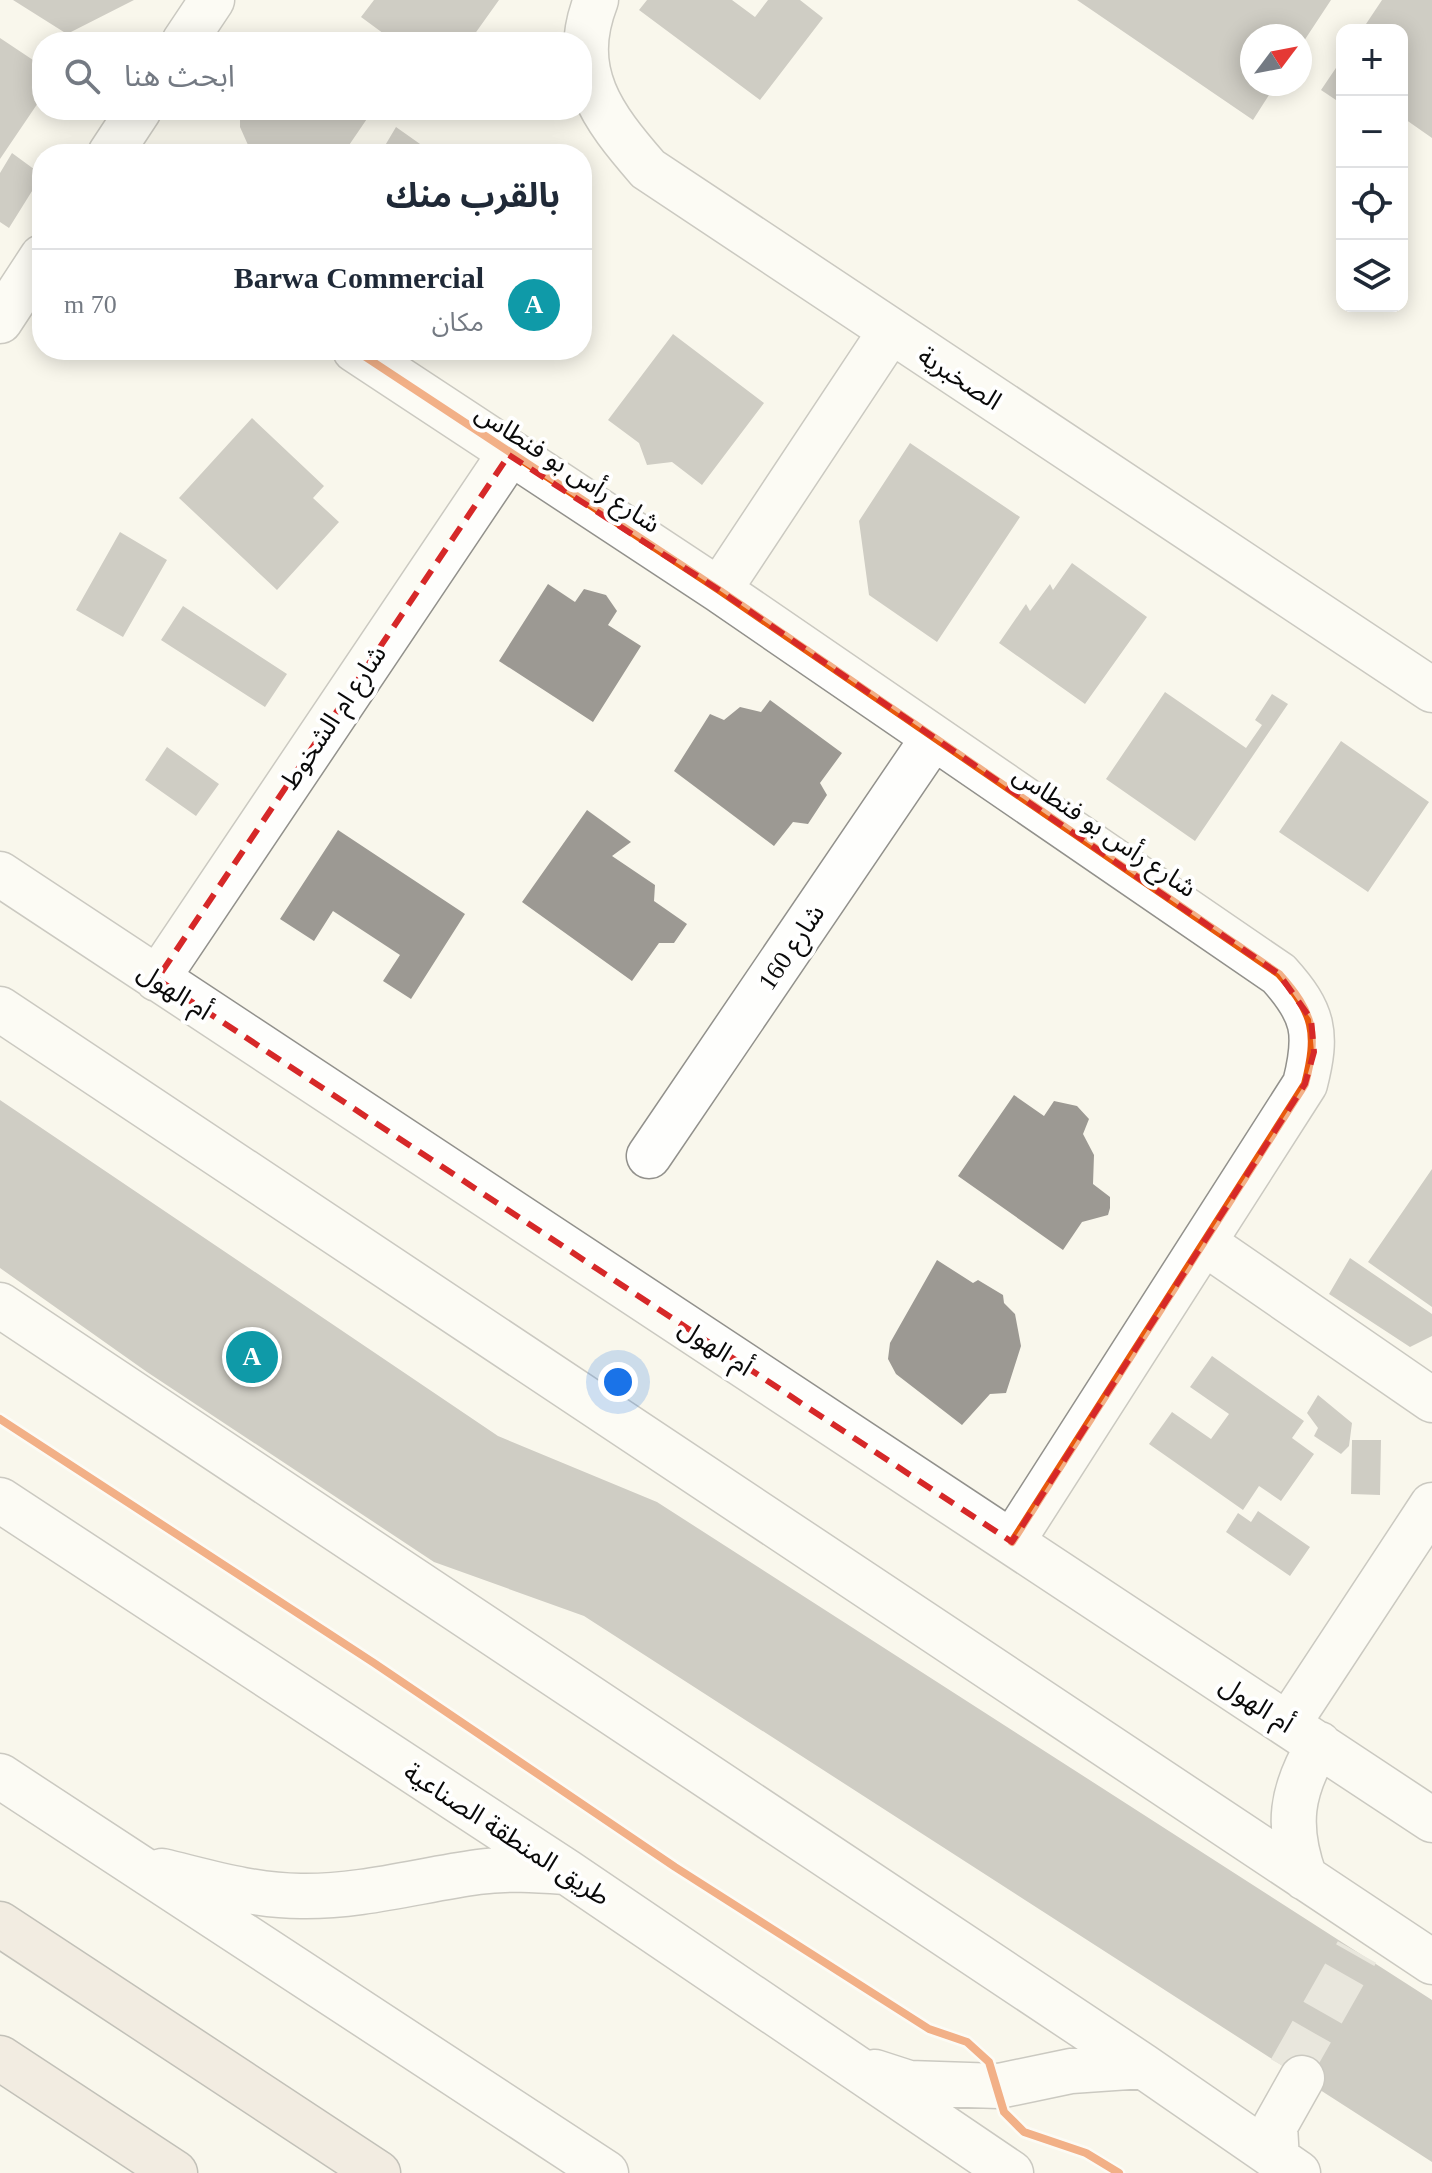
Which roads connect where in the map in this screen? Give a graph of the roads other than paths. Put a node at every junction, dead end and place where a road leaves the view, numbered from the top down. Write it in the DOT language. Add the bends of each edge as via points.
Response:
graph roads {
  1 [pos="212,0"];
  2 [pos="596,0"];
  3 [pos="191,32"];
  4 [pos="586,32"];
  5 [pos="592,88"];
  6 [pos="132,120"];
  7 [pos="117,144"];
  8 [pos="32,272"];
  9 [pos="0,321"];
  10 [pos="890,332"];
  11 [pos="370,360"];
  12 [pos="509,455"];
  13 [pos="719,590"];
  14 [pos="1432,690"];
  15 [pos="933,738"];
  16 [pos="0,874"];
  17 [pos="157,979"];
  18 [pos="0,1009"];
  19 [pos="649,1156"];
  20 [pos="1206,1244"];
  21 [pos="0,1305"];
  22 [pos="1432,1400"];
  23 [pos="0,1500"];
  24 [pos="1432,1505"];
  25 [pos="1012,1542"];
  26 [pos="1303,1734"];
  27 [pos="0,1776"];
  28 [pos="1432,1820"];
  29 [pos="132,1864"];
  30 [pos="567,1872"];
  31 [pos="1305,1878"];
  32 [pos="0,1924"];
  33 [pos="1393,1956"];
  34 [pos="0,2058"];
  35 [pos="846,2063"];
  36 [pos="1143,2066"];
  37 [pos="1233,2129"];
  38 [pos="1287,2166"];
  39 [pos="175,2173"];
  40 [pos="378,2173"];
  41 [pos="606,2173"];
  42 [pos="1011,2173"];
  1 -- 3 [label="street"];
  2 -- 4 [label="street, الصخبرية"];
  5 -- 10 [label="street, الصخبرية" via="616,132 648,169"];
  6 -- 7 [label="street"];
  8 -- 9 [label="street"];
  10 -- 13 [label="street"];
  10 -- 14 [label="street, الصخبرية"];
  11 -- 12 [label="street, شارع رأس بو فنطاس"];
  12 -- 13 [label="street, شارع رأس بو فنطاس"];
  12 -- 17 [label="street, شارع ام الشخوط"];
  13 -- 15 [label="street, شارع رأس بو فنطاس"];
  15 -- 19 [label="street, شارع 160"];
  15 -- 20 [label="street, شارع رأس بو فنطاس" via="1279,974 1311,1019 1314,1052 1305,1084"];
  16 -- 17 [label="street, أم الهول"];
  17 -- 25 [label="street, أم الهول"];
  18 -- 31 [label="street"];
  20 -- 22 [label="street"];
  20 -- 25 [label="street, شارع رأس بو فنطاس"];
  21 -- 36 [label="street"];
  23 -- 30 [label="street, طريق المنطقة الصناعية"];
  24 -- 26 [label="street"];
  25 -- 26 [label="street, أم الهول"];
  26 -- 28 [label="street, أم الهول"];
  26 -- 31 [label="street" via="1305,1767 1292,1818"];
  27 -- 29 [label="street"];
  29 -- 30 [label="street" via="243,1890 301,1896 360,1892 480,1871"];
  29 -- 41 [label="street"];
  30 -- 35 [label="street, طريق المنطقة الصناعية"];
  31 -- 33 [label="street" via="1352,1909"];
  32 -- 40 [label="highway"];
  34 -- 39 [label="highway"];
  35 -- 36 [label="street" via="909,2083 951,2087 999,2086 1071,2071"];
  35 -- 42 [label="street, طريق المنطقة الصناعية"];
  36 -- 37 [label="street"];
  37 -- 38 [label="street"];
  37 -- 38 [label="street" via="1265,2111 1296,2074 1275,2126"];
}
